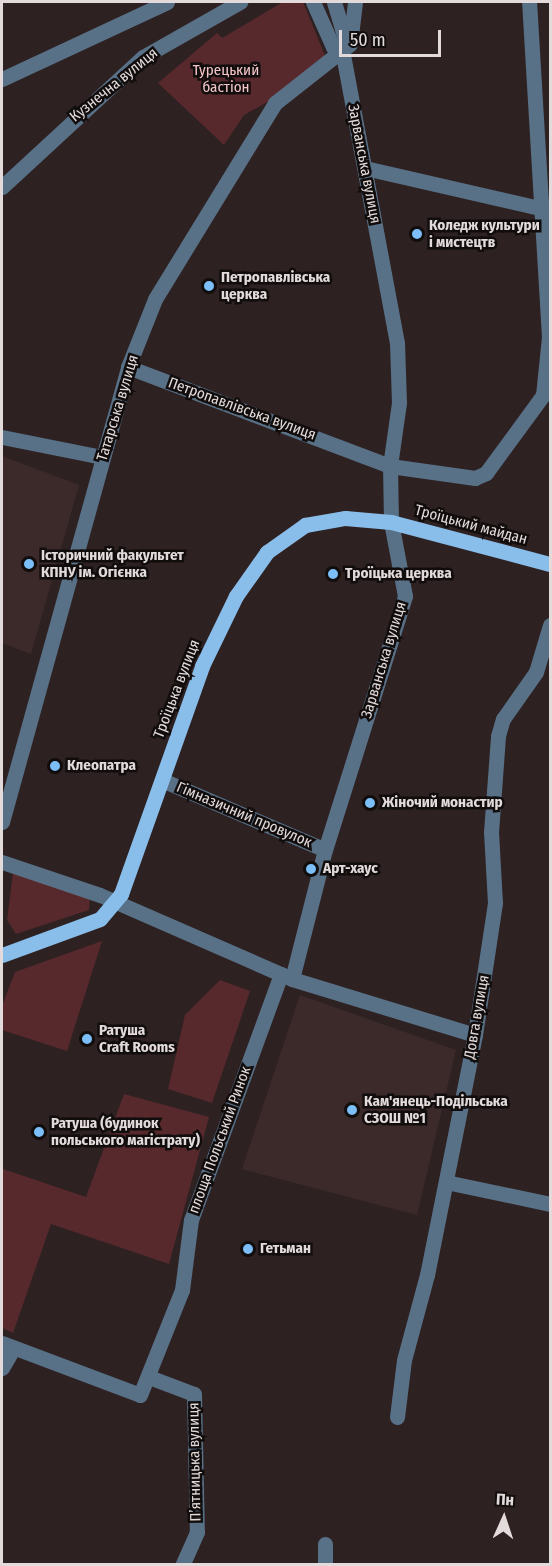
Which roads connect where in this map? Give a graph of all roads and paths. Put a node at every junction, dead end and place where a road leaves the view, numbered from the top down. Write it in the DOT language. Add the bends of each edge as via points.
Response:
graph roads {
  1 [pos="167,2"];
  2 [pos="240,2"];
  3 [pos="313,2"];
  4 [pos="334,2"];
  5 [pos="355,2"];
  6 [pos="529,2"];
  7 [pos="342,50"];
  8 [pos="2,79"];
  9 [pos="365,168"];
  10 [pos="2,187"];
  11 [pos="538,208"];
  12 [pos="128,367"];
  13 [pos="547,397"];
  14 [pos="2,437"];
  15 [pos="102,458"];
  16 [pos="390,466"];
  17 [pos="391,522"];
  18 [pos="546,563"];
  19 [pos="550,625"];
  20 [pos="162,780"];
  21 [pos="2,822"];
  22 [pos="325,850"];
  23 [pos="2,862"];
  24 [pos="114,903"];
  25 [pos="2,955"];
  26 [pos="287,977"];
  27 [pos="475,1035"];
  28 [pos="446,1182"];
  29 [pos="550,1204"];
  30 [pos="7,1346"];
  31 [pos="2,1368"];
  32 [pos="149,1377"];
  33 [pos="397,1417"];
  34 [pos="325,1544"];
  35 [pos="183,1564"];
  36 [pos="325,1564"];
  1 -- 8 [label="street"];
  2 -- 10 [label="street, Кузнечна вулиця" via="143,57"];
  3 -- 7 [label="street" via="333,47"];
  4 -- 7 [label="street, Зарванська вулиця" via="345,42"];
  5 -- 7 [label="street" via="353,39"];
  6 -- 11 [label="street"];
  7 -- 9 [label="street, Зарванська вулиця"];
  7 -- 12 [label="street, Татарська вулиця" via="275,104 155,299"];
  9 -- 11 [label="street"];
  9 -- 16 [label="street, Зарванська вулиця" via="397,343 399,403"];
  11 -- 13 [label="street" via="549,337"];
  12 -- 15 [label="street, Татарська вулиця"];
  12 -- 16 [label="street, Петропавлівська вулиця"];
  13 -- 16 [label="street, Петропавлівська вулиця" via="486,473 475,478"];
  14 -- 15 [label="street"];
  15 -- 21 [label="street, Татарська вулиця"];
  16 -- 17 [label="street, Зарванська вулиця"];
  17 -- 18 [label="main road, Троїцький майдан"];
  17 -- 20 [label="main road, Троїцька вулиця" via="345,518 305,525 267,552 236,596 202,666"];
  17 -- 22 [label="street, Зарванська вулиця" via="405,596"];
  19 -- 27 [label="street, Довга вулиця" via="536,672 503,719 495,750 491,832 497,887"];
  20 -- 22 [label="street, Гімназичний провулок"];
  20 -- 24 [label="main road, Троїцька вулиця" via="127,881"];
  22 -- 26 [label="street, Зарванська вулиця"];
  23 -- 24 [label="street"];
  24 -- 25 [label="main road" via="100,919"];
  24 -- 26 [label="street"];
  26 -- 27 [label="street"];
  26 -- 32 [label="street, площа Польський Ринок" via="191,1220 182,1290"];
  27 -- 28 [label="street, Довга вулиця"];
  28 -- 29 [label="street"];
  28 -- 33 [label="street, Довга вулиця" via="404,1360"];
  30 -- 31 [label="street"];
  30 -- 32 [label="street" via="140,1395"];
  32 -- 35 [label="street, Пʼятницька вулиця" via="194,1394 196,1532"];
  34 -- 36 [label="street"];
}
